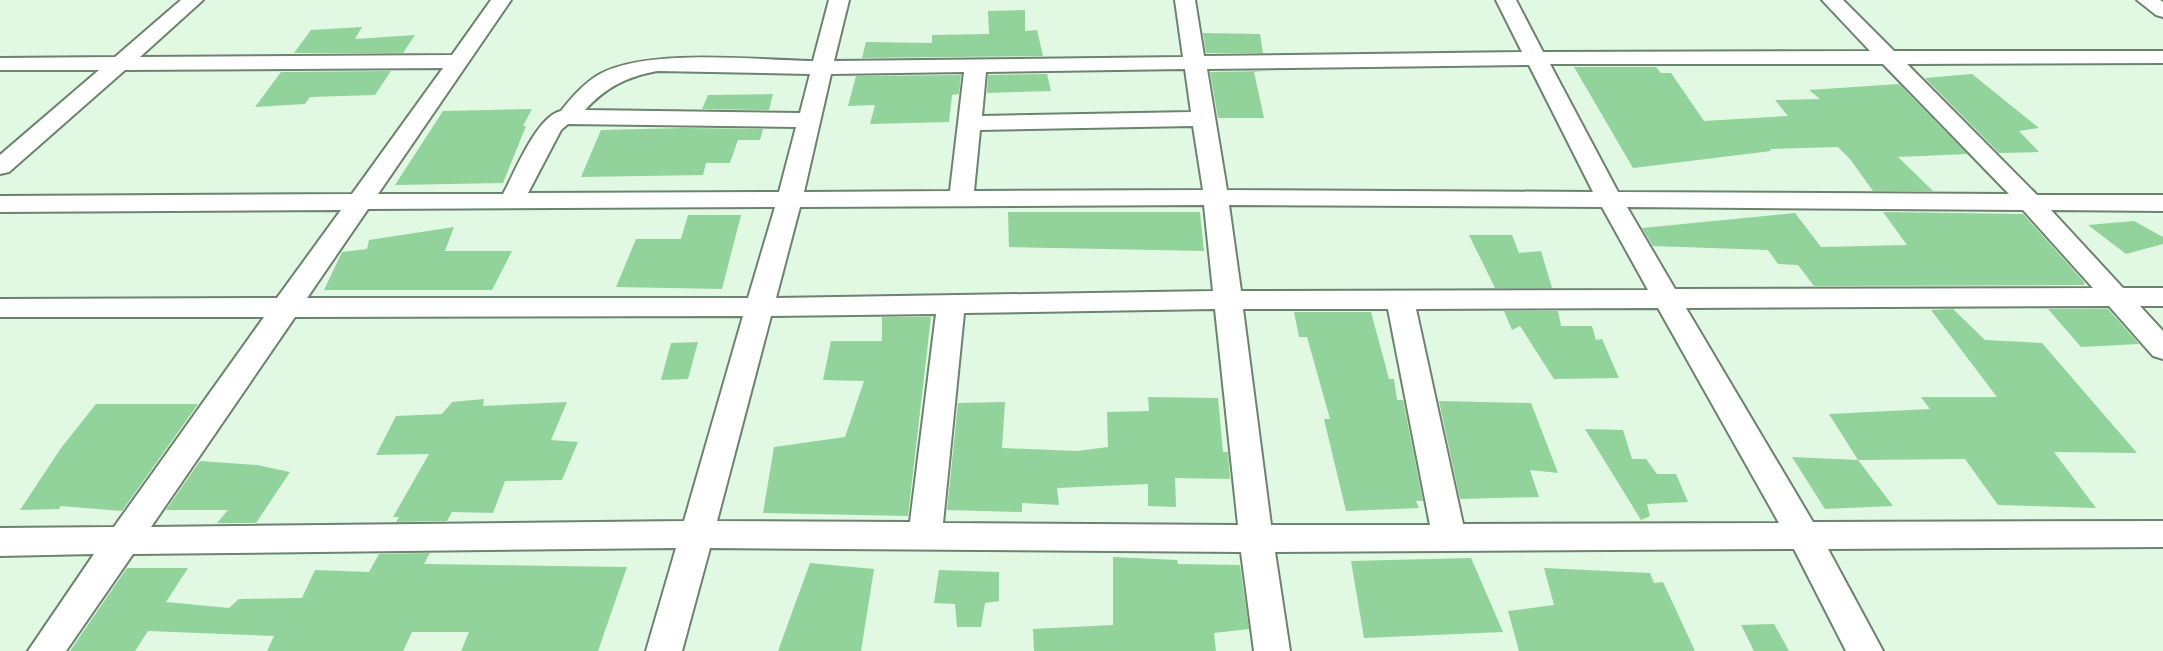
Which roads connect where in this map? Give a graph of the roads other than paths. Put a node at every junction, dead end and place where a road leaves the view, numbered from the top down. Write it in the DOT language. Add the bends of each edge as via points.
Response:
graph roads {
  1 [pos="193,0"];
  2 [pos="501,0"];
  3 [pos="839,0"];
  4 [pos="1185,0"];
  5 [pos="1506,0"];
  6 [pos="1832,0"];
  7 [pos="2147,0"];
  8 [pos="2163,12"];
  9 [pos="2163,57"];
  10 [pos="1536,58"];
  11 [pos="1890,60"];
  12 [pos="458,61"];
  13 [pos="120,63"];
  14 [pos="1195,63"];
  15 [pos="0,64"];
  16 [pos="976,66"];
  17 [pos="822,68"];
  18 [pos="568,116"];
  19 [pos="1203,119"];
  20 [pos="809,120"];
  21 [pos="970,123"];
  22 [pos="0,167"];
  23 [pos="1216,197"];
  24 [pos="1609,198"];
  25 [pos="961,200"];
  26 [pos="789,201"];
  27 [pos="511,202"];
  28 [pos="360,203"];
  29 [pos="2031,203"];
  30 [pos="2163,203"];
  31 [pos="0,204"];
  32 [pos="2115,295"];
  33 [pos="2163,296"];
  34 [pos="1228,300"];
  35 [pos="1400,300"];
  36 [pos="1668,301"];
  37 [pos="951,304"];
  38 [pos="288,307"];
  39 [pos="759,307"];
  40 [pos="0,308"];
  41 [pos="2163,349"];
  42 [pos="696,534"];
  43 [pos="2163,534"];
  44 [pos="925,536"];
  45 [pos="1804,537"];
  46 [pos="1448,538"];
  47 [pos="1256,539"];
  48 [pos="0,542"];
  49 [pos="124,542"];
  50 [pos="46,651"];
  51 [pos="664,651"];
  52 [pos="1272,651"];
  53 [pos="1865,651"];
  1 -- 13 [label="street"];
  2 -- 12 [label="street"];
  3 -- 17 [label="street"];
  4 -- 14 [label="street"];
  5 -- 10 [label="street"];
  6 -- 11 [label="street"];
  7 -- 8 [label="street"];
  9 -- 11 [label="street"];
  10 -- 11 [label="street"];
  10 -- 14 [label="street"];
  10 -- 24 [label="street"];
  11 -- 29 [label="street"];
  12 -- 13 [label="street"];
  12 -- 28 [label="street"];
  13 -- 15 [label="street"];
  13 -- 22 [label="street"];
  14 -- 16 [label="street"];
  14 -- 19 [label="street"];
  16 -- 17 [label="street"];
  16 -- 21 [label="street"];
  17 -- 18 [label="street" via="657,65 632,69 592,87"];
  17 -- 20 [label="street"];
  18 -- 20 [label="street"];
  18 -- 27 [label="street" via="551,127"];
  19 -- 21 [label="street"];
  19 -- 23 [label="street"];
  20 -- 26 [label="street"];
  21 -- 25 [label="street"];
  23 -- 24 [label="street"];
  23 -- 25 [label="street"];
  23 -- 34 [label="street"];
  24 -- 29 [label="street"];
  24 -- 36 [label="street"];
  25 -- 26 [label="street"];
  26 -- 27 [label="street"];
  26 -- 39 [label="street"];
  27 -- 28 [label="street"];
  28 -- 31 [label="street"];
  28 -- 38 [label="street"];
  29 -- 30 [label="street"];
  29 -- 32 [label="street"];
  32 -- 33 [label="street"];
  32 -- 36 [label="street"];
  32 -- 41 [label="street"];
  34 -- 35 [label="street"];
  34 -- 37 [label="street"];
  34 -- 47 [label="street"];
  35 -- 36 [label="street"];
  35 -- 46 [label="street"];
  36 -- 45 [label="street"];
  37 -- 39 [label="street"];
  37 -- 44 [label="street"];
  38 -- 39 [label="street"];
  38 -- 40 [label="street"];
  38 -- 49 [label="street"];
  39 -- 42 [label="street"];
  42 -- 44 [label="street"];
  42 -- 49 [label="street"];
  42 -- 51 [label="street"];
  43 -- 45 [label="street"];
  44 -- 47 [label="street"];
  45 -- 46 [label="street"];
  45 -- 53 [label="street"];
  46 -- 47 [label="street"];
  47 -- 52 [label="street"];
  48 -- 49 [label="street"];
  49 -- 50 [label="street"];
}
